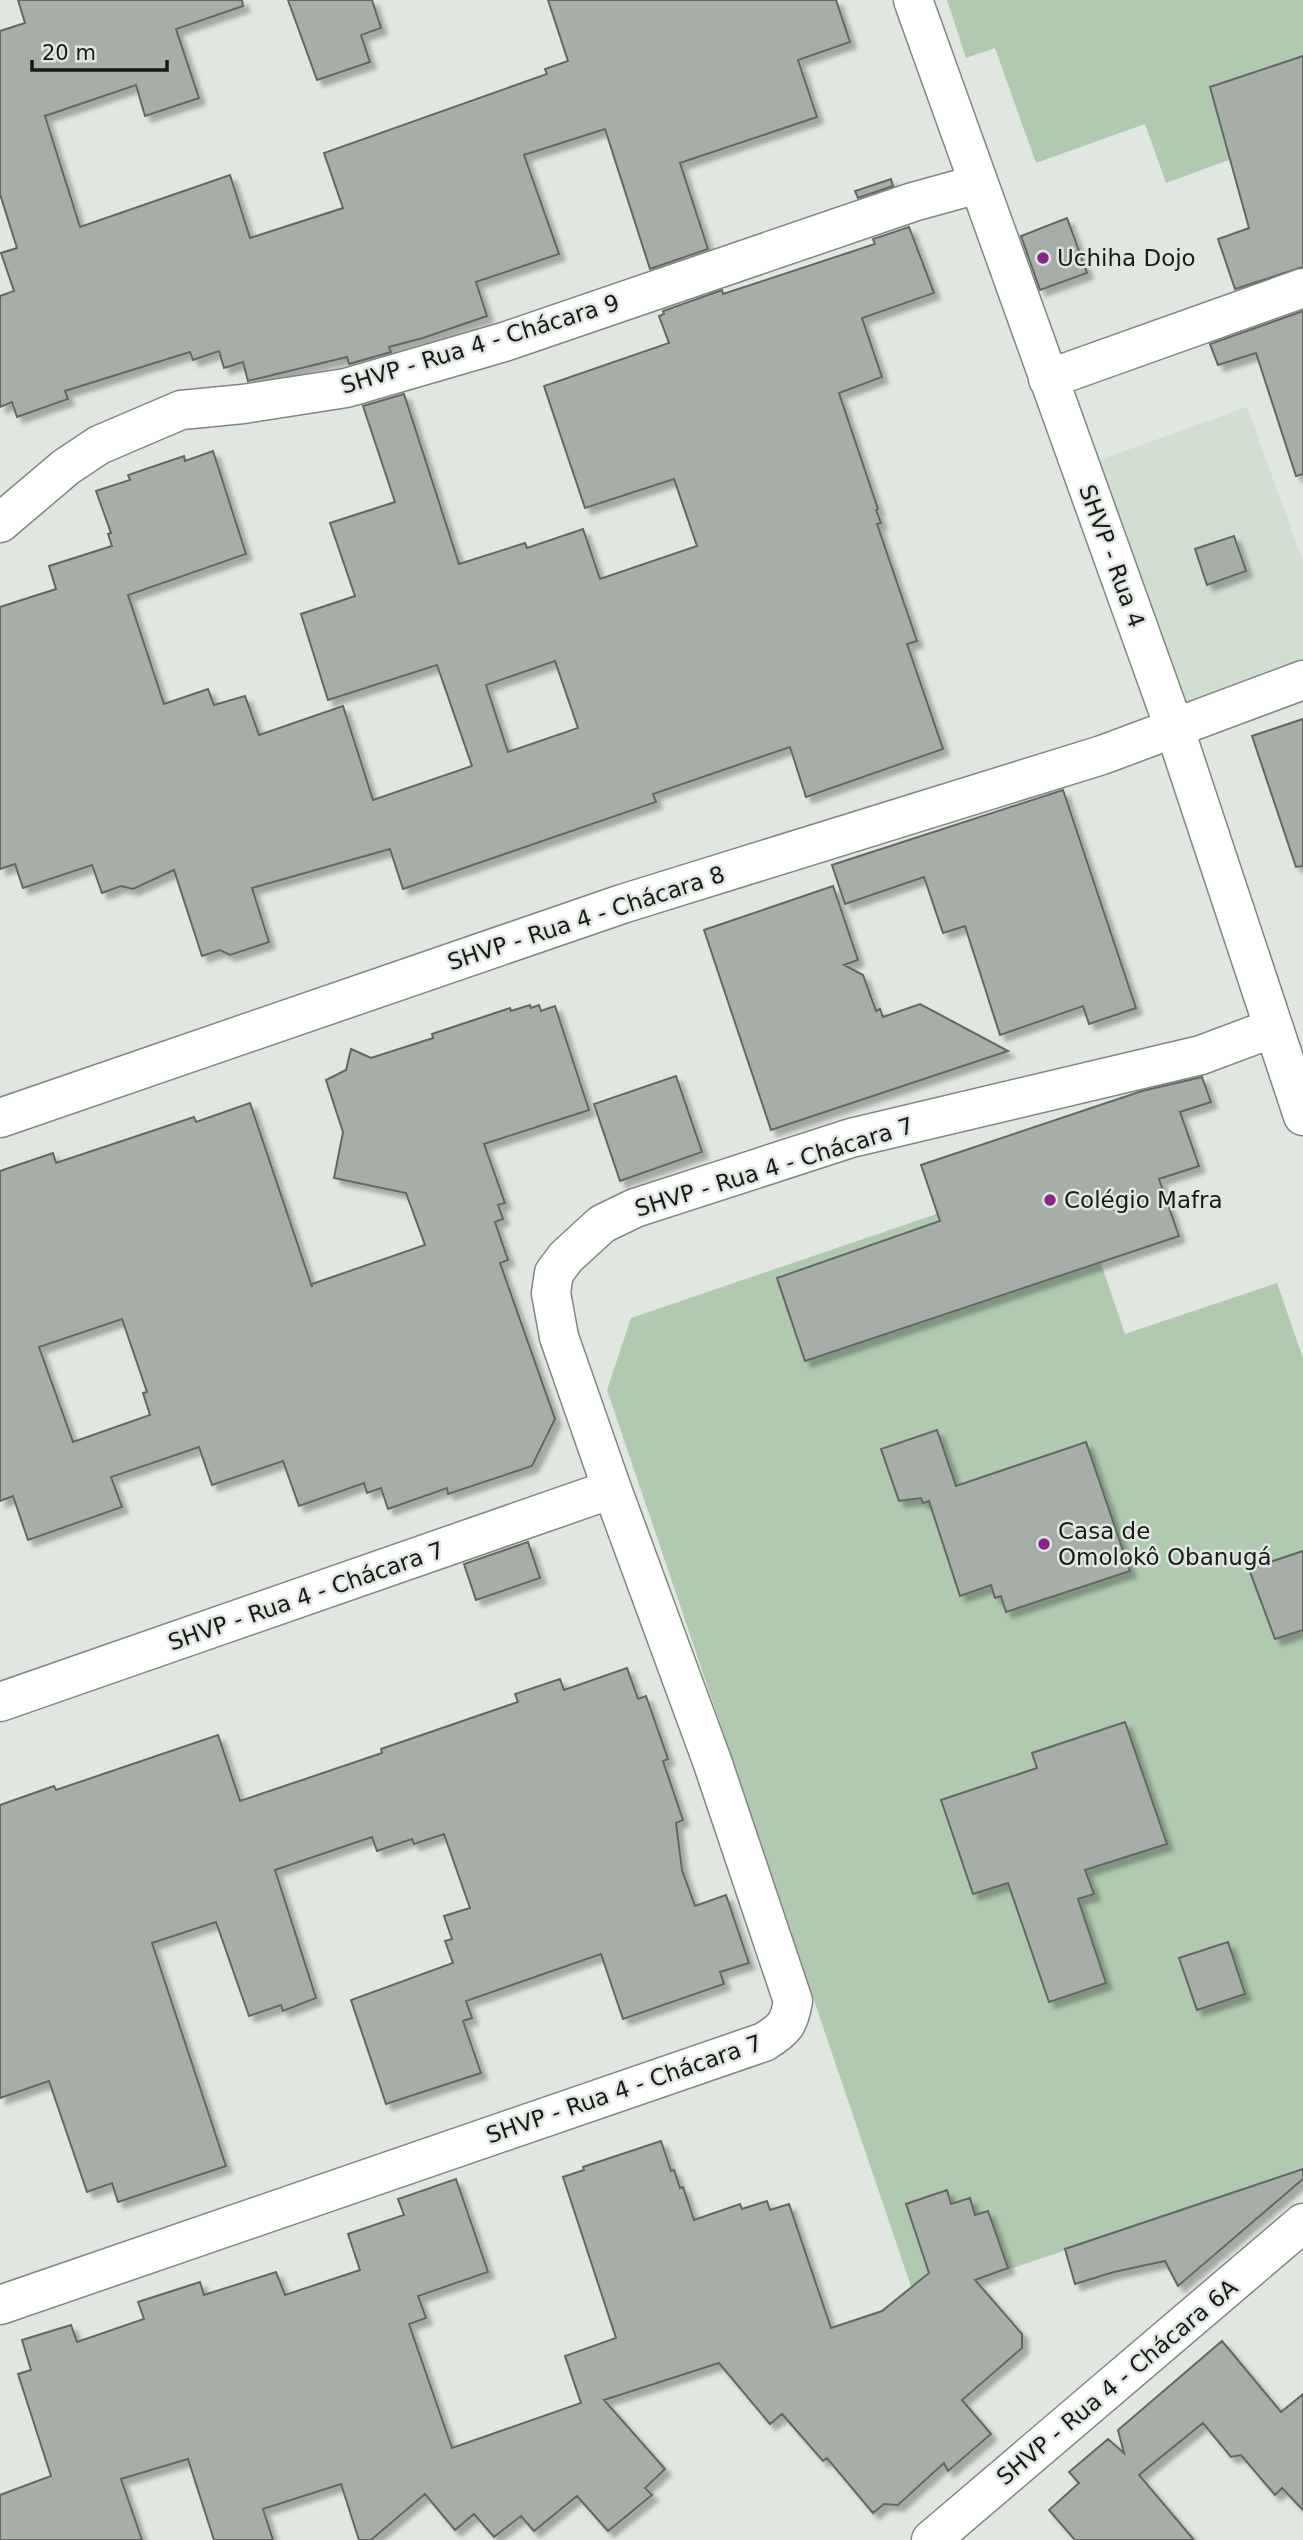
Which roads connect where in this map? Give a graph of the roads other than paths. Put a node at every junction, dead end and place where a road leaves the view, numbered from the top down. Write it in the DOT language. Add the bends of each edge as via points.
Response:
graph roads {
  1 [pos="913,0"];
  2 [pos="978,184"];
  3 [pos="1303,288"];
  4 [pos="1048,379"];
  5 [pos="0,523"];
  6 [pos="1303,680"];
  7 [pos="1174,727"];
  8 [pos="1273,1028"];
  9 [pos="1303,1116"];
  10 [pos="0,1118"];
  11 [pos="612,1489"];
  12 [pos="0,1702"];
  13 [pos="1303,2223"];
  14 [pos="0,2305"];
  15 [pos="931,2540"];
  1 -- 2 [label="street, SHVP - Rua 4"];
  2 -- 4 [label="street, SHVP - Rua 4"];
  2 -- 5 [label="street, SHVP - Rua 4 - Chácara 9" via="504,342 346,388 181,411 99,445"];
  3 -- 4 [label="street"];
  4 -- 7 [label="street, SHVP - Rua 4"];
  6 -- 7 [label="street, SHVP - Rua 4 - Chácara 8"];
  7 -- 8 [label="street, SHVP - Rua 4"];
  7 -- 10 [label="street, SHVP - Rua 4 - Chácara 8" via="1102,755 622,904"];
  8 -- 9 [label="street, SHVP - Rua 4"];
  8 -- 11 [label="street, SHVP - Rua 4 - Chácara 7" via="1201,1055 851,1138 635,1208 601,1224 554,1273 551,1293 559,1337"];
  11 -- 12 [label="street, SHVP - Rua 4 - Chácara 7"];
  11 -- 14 [label="street, SHVP - Rua 4 - Chácara 7" via="789,1988 793,2001 789,2021 764,2042"];
  13 -- 15 [label="street, SHVP - Rua 4 - Chácara 6A"];
}
